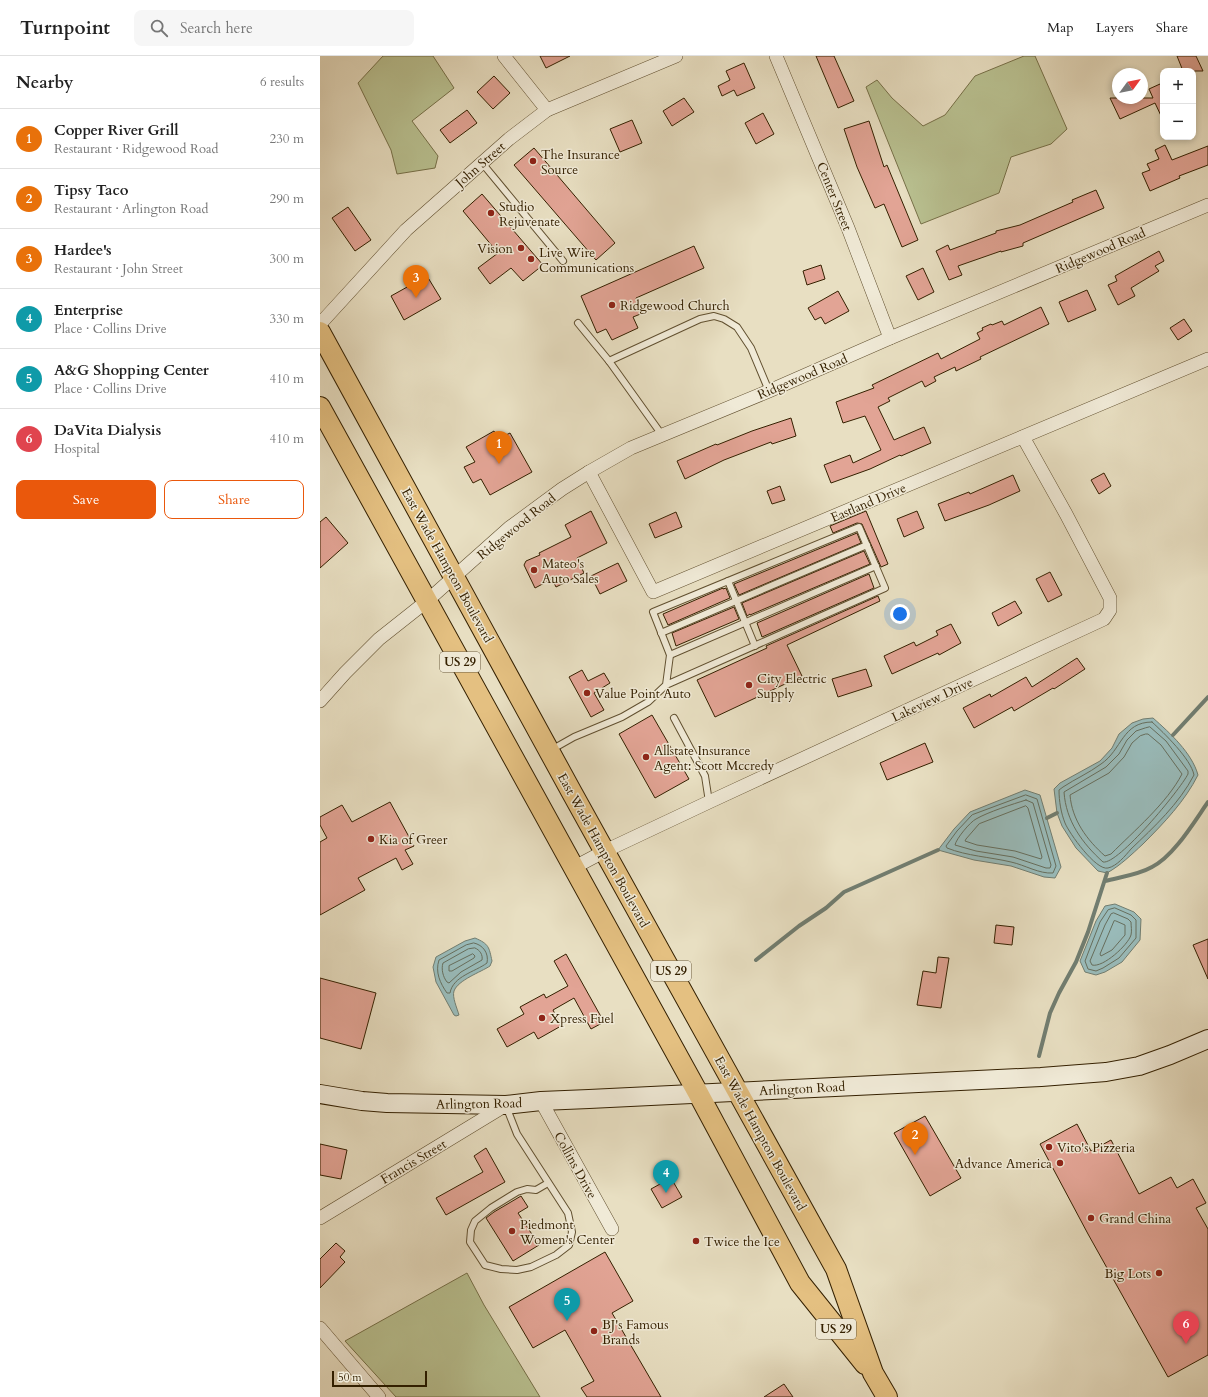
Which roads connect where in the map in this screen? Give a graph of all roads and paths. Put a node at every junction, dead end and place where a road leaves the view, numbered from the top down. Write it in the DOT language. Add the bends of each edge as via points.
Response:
graph roads {
  1 [pos="504,56"];
  2 [pos="676,56"];
  3 [pos="776,56"];
  4 [pos="548,110"];
  5 [pos="482,163"];
  6 [pos="1208,205"];
  7 [pos="563,261"];
  8 [pos="578,323"];
  9 [pos="320,324"];
  10 [pos="320,332"];
  11 [pos="890,338"];
  12 [pos="1208,359"];
  13 [pos="609,361"];
  14 [pos="769,391"];
  15 [pos="320,407"];
  16 [pos="662,435"];
  17 [pos="1023,437"];
  18 [pos="590,472"];
  19 [pos="867,545"];
  20 [pos="876,566"];
  21 [pos="454,576"];
  22 [pos="728,580"];
  23 [pos="737,600"];
  24 [pos="427,601"];
  25 [pos="746,623"];
  26 [pos="661,633"];
  27 [pos="755,646"];
  28 [pos="670,655"];
  29 [pos="666,685"];
  30 [pos="320,701"];
  31 [pos="674,718"];
  32 [pos="549,751"];
  33 [pos="709,802"];
  34 [pos="605,851"];
  35 [pos="573,868"];
  36 [pos="1208,1039"];
  37 [pos="737,1091"];
  38 [pos="698,1093"];
  39 [pos="320,1094"];
  40 [pos="541,1101"];
  41 [pos="506,1105"];
  42 [pos="548,1183"];
  43 [pos="320,1218"];
  44 [pos="612,1229"];
  45 [pos="320,1328"];
  46 [pos="873,1373"];
  47 [pos="379,1397"];
  48 [pos="887,1397"];
  1 -- 4 [label="street"];
  2 -- 4 [label="street, John Street"];
  3 -- 11 [label="street, Center Street" via="848,228"];
  4 -- 5 [label="street, John Street"];
  5 -- 7 [label="lane"];
  5 -- 9 [label="street, John Street" via="406,230"];
  6 -- 11 [label="street, Ridgewood Road"];
  8 -- 13 [label="lane"];
  10 -- 21 [label="main road, East Wade Hampton Boulevard / US 29"];
  11 -- 14 [label="street, Ridgewood Road"];
  12 -- 17 [label="street, Eastland Drive"];
  13 -- 14 [label="lane" via="700,319 714,316 738,327 751,348"];
  13 -- 16 [label="lane"];
  14 -- 16 [label="street, Ridgewood Road"];
  15 -- 24 [label="main road, East Wade Hampton Boulevard / US 29"];
  16 -- 18 [label="street, Ridgewood Road" via="631,448"];
  17 -- 18 [label="street, Eastland Drive" via="653,592"];
  17 -- 33 [label="street, Lakeview Drive" via="1110,598 1108,615 1099,622"];
  18 -- 21 [label="street, Ridgewood Road" via="535,508"];
  19 -- 20 [label="lane"];
  19 -- 22 [label="lane" via="859,527"];
  19 -- 23 [label="lane"];
  20 -- 25 [label="lane"];
  20 -- 27 [label="lane" via="885,588"];
  21 -- 24 [label="street, Ridgewood Road"];
  21 -- 32 [label="main road, East Wade Hampton Boulevard / US 29"];
  22 -- 23 [label="lane"];
  22 -- 26 [label="lane" via="653,612"];
  23 -- 25 [label="lane"];
  23 -- 26 [label="lane"];
  24 -- 30 [label="street, Ridgewood Road" via="379,639"];
  24 -- 35 [label="main road, East Wade Hampton Boulevard / US 29"];
  25 -- 27 [label="lane"];
  25 -- 28 [label="lane"];
  26 -- 28 [label="lane"];
  27 -- 29 [label="lane"];
  28 -- 29 [label="lane"];
  29 -- 32 [label="lane" via="648,702 622,717 574,737"];
  31 -- 33 [label="lane" via="705,776"];
  32 -- 34 [label="main road, East Wade Hampton Boulevard / US 29"];
  33 -- 34 [label="street, Lakeview Drive"];
  34 -- 35 [label="street, Lakeview Drive"];
  34 -- 37 [label="main road, East Wade Hampton Boulevard / US 29"];
  35 -- 38 [label="main road, East Wade Hampton Boulevard / US 29"];
  36 -- 37 [label="main road, Arlington Road" via="1139,1066 1106,1072 1037,1078"];
  37 -- 38 [label="main road, Arlington Road"];
  37 -- 46 [label="main road, East Wade Hampton Boulevard / US 29" via="836,1269"];
  38 -- 40 [label="main road, Arlington Road"];
  38 -- 46 [label="main road, East Wade Hampton Boulevard / US 29" via="800,1283"];
  39 -- 41 [label="main road, Arlington Road" via="387,1103"];
  40 -- 41 [label="main road, Arlington Road"];
  40 -- 44 [label="street, Collins Drive"];
  41 -- 42 [label="lane" via="517,1134"];
  41 -- 43 [label="street, Francis Street"];
  42 -- 42 [label="lane" via="568,1213 572,1232 569,1245 556,1255 531,1267 517,1270 501,1269 485,1264 470,1242 475,1221 517,1192 536,1190"];
  45 -- 47 [label="street"];
  46 -- 48 [label="main road, East Wade Hampton Boulevard / US 29"];
}
